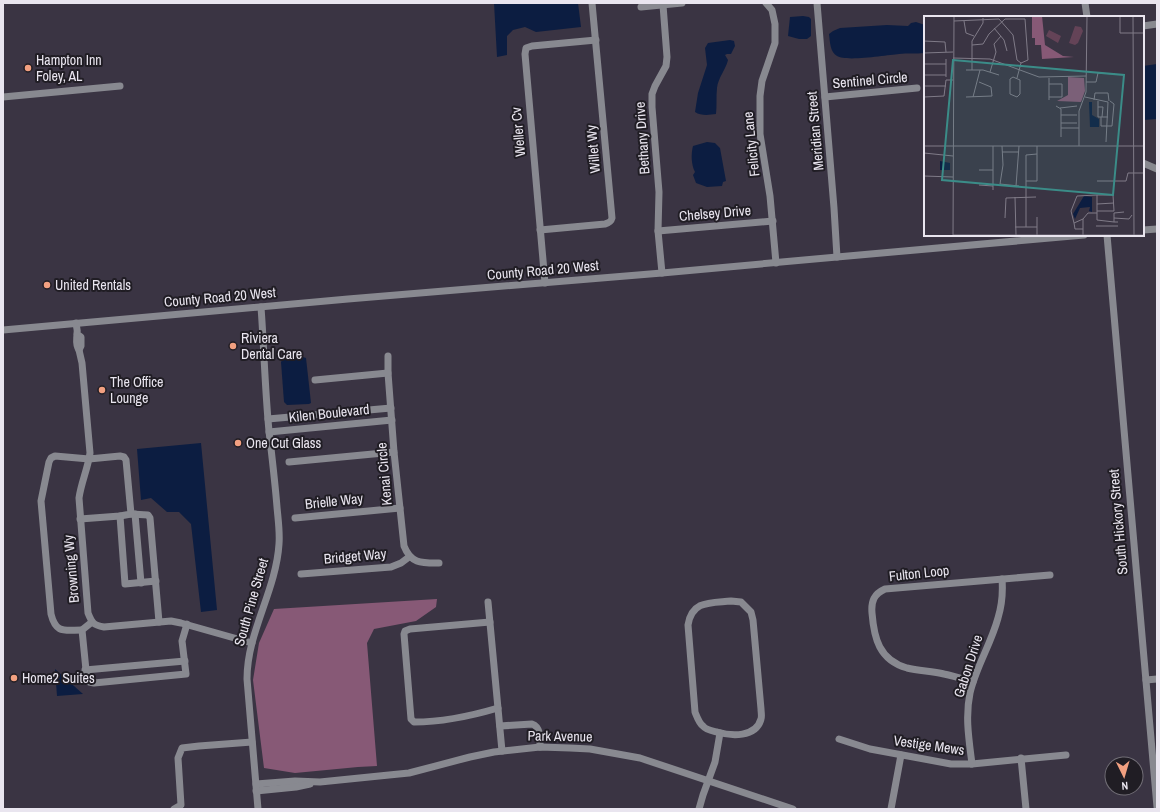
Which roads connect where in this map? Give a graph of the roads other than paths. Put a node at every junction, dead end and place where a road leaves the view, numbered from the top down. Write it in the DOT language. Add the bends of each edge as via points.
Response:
graph roads {
  1 [pos="592,3"];
  2 [pos="682,3"];
  3 [pos="766,3"];
  4 [pos="817,3"];
  5 [pos="1086,3"];
  6 [pos="664,5"];
  7 [pos="641,7"];
  8 [pos="1087,16"];
  9 [pos="1157,24"];
  10 [pos="1144,26"];
  11 [pos="596,40"];
  12 [pos="120,86"];
  13 [pos="917,88"];
  14 [pos="3,97"];
  15 [pos="825,97"];
  16 [pos="1144,163"];
  17 [pos="1157,168"];
  18 [pos="773,221"];
  19 [pos="1157,229"];
  20 [pos="540,230"];
  21 [pos="1144,230"];
  22 [pos="658,231"];
  23 [pos="1073,236"];
  24 [pos="1107,236"];
  25 [pos="837,257"];
  26 [pos="776,263"];
  27 [pos="662,273"];
  28 [pos="545,283"];
  29 [pos="261,307"];
  30 [pos="76,323"];
  31 [pos="3,330"];
  32 [pos="388,356"];
  33 [pos="388,373"];
  34 [pos="315,380"];
  35 [pos="391,408"];
  36 [pos="330,413"];
  37 [pos="268,419"];
  38 [pos="392,420"];
  39 [pos="332,426"];
  40 [pos="269,432"];
  41 [pos="394,452"];
  42 [pos="89,459"];
  43 [pos="289,462"];
  44 [pos="400,508"];
  45 [pos="133,514"];
  46 [pos="120,516"];
  47 [pos="295,518"];
  48 [pos="80,519"];
  49 [pos="409,557"];
  50 [pos="439,562"];
  51 [pos="301,574"];
  52 [pos="1050,575"];
  53 [pos="1002,579"];
  54 [pos="156,582"];
  55 [pos="141,583"];
  56 [pos="488,602"];
  57 [pos="92,622"];
  58 [pos="160,622"];
  59 [pos="490,622"];
  60 [pos="187,624"];
  61 [pos="82,630"];
  62 [pos="252,643"];
  63 [pos="185,661"];
  64 [pos="86,670"];
  65 [pos="1157,679"];
  66 [pos="1146,680"];
  67 [pos="973,682"];
  68 [pos="498,708"];
  69 [pos="500,726"];
  70 [pos="720,733"];
  71 [pos="839,739"];
  72 [pos="252,742"];
  73 [pos="540,747"];
  74 [pos="502,751"];
  75 [pos="901,755"];
  76 [pos="1066,755"];
  77 [pos="1022,758"];
  78 [pos="972,764"];
  79 [pos="708,780"];
  80 [pos="256,788"];
  81 [pos="1157,807"];
  82 [pos="174,809"];
  83 [pos="258,809"];
  84 [pos="700,809"];
  85 [pos="793,809"];
  86 [pos="891,809"];
  87 [pos="1026,809"];
  1 -- 11 [label="street, Willet Wy"];
  2 -- 6 [label="street"];
  3 -- 18 [label="street, Felicity Lane" via="772,10 775,44 762,81 760,134"];
  4 -- 15 [label="street, Meridian Street"];
  5 -- 8 [label="street"];
  6 -- 7 [label="street"];
  6 -- 22 [label="street, Bethany Drive" via="666,66 652,94 659,192"];
  9 -- 10 [label="street"];
  11 -- 20 [label="street, Weller Cv" via="532,46 525,50"];
  11 -- 20 [label="street, Willet Wy" via="611,221 608,224"];
  12 -- 14 [label="street"];
  13 -- 15 [label="street, Sentinel Circle"];
  15 -- 25 [label="street, Meridian Street"];
  16 -- 17 [label="street"];
  18 -- 22 [label="street, Chelsey Drive"];
  18 -- 26 [label="street, Felicity Lane"];
  19 -- 21 [label="street"];
  20 -- 28 [label="street, Weller Cv"];
  22 -- 27 [label="street, Bethany Drive"];
  23 -- 25 [label="street, County Road 20 West"];
  24 -- 66 [label="street, South Hickory Street"];
  25 -- 26 [label="street, County Road 20 West"];
  26 -- 27 [label="street, County Road 20 West"];
  27 -- 28 [label="street, County Road 20 West"];
  28 -- 29 [label="street, County Road 20 West"];
  29 -- 30 [label="street, County Road 20 West"];
  29 -- 37 [label="street, South Pine Street"];
  30 -- 31 [label="street, County Road 20 West"];
  30 -- 42 [label="street, Browning Wy" via="76,346 79,350"];
  32 -- 33 [label="street, Kenai Circle"];
  33 -- 34 [label="street"];
  33 -- 35 [label="street, Kenai Circle"];
  35 -- 36 [label="street, Kilen Boulevard"];
  35 -- 38 [label="street, Kenai Circle"];
  36 -- 37 [label="street, Kilen Boulevard"];
  36 -- 39 [label="street"];
  37 -- 40 [label="street, South Pine Street"];
  38 -- 39 [label="street, Kilen Boulevard"];
  38 -- 41 [label="street, Kenai Circle"];
  39 -- 40 [label="street, Kilen Boulevard"];
  40 -- 62 [label="street, South Pine Street" via="279,542 275,570"];
  41 -- 43 [label="street"];
  41 -- 44 [label="street, Kenai Circle"];
  42 -- 45 [label="street" via="124,457"];
  42 -- 48 [label="street, Browning Wy" via="80,490"];
  42 -- 61 [label="street" via="62,456 51,458 41,501 53,623 56,628 64,630"];
  44 -- 47 [label="street, Brielle Way"];
  44 -- 49 [label="street, Kenai Circle" via="404,546"];
  45 -- 46 [label="street"];
  45 -- 54 [label="street" via="148,515 150,518"];
  45 -- 55 [label="street"];
  46 -- 48 [label="street"];
  46 -- 55 [label="street" via="125,584"];
  48 -- 57 [label="street, Browning Wy" via="88,613"];
  49 -- 50 [label="street" via="423,563"];
  49 -- 51 [label="street, Bridget Way" via="391,567"];
  52 -- 53 [label="street, Fulton Loop"];
  53 -- 67 [label="street, Gabon Drive" via="1002,602 998,620"];
  53 -- 67 [label="street, Fulton Loop" via="885,589 875,595 872,601 876,640 887,656 907,668 945,674"];
  54 -- 55 [label="street"];
  54 -- 58 [label="street"];
  56 -- 59 [label="street"];
  57 -- 58 [label="street" via="104,627"];
  57 -- 61 [label="street"];
  58 -- 60 [label="street"];
  59 -- 68 [label="street"];
  59 -- 68 [label="street" via="405,630 411,719 420,722 463,717"];
  60 -- 62 [label="street"];
  60 -- 63 [label="street" via="182,641"];
  61 -- 64 [label="street"];
  62 -- 72 [label="street, South Pine Street" via="247,679"];
  63 -- 64 [label="street"];
  63 -- 64 [label="street" via="186,674 94,683 88,682"];
  65 -- 66 [label="street"];
  66 -- 81 [label="street, South Hickory Street"];
  67 -- 78 [label="street, Gabon Drive" via="967,713"];
  68 -- 69 [label="street"];
  69 -- 73 [label="street" via="535,725 539,729"];
  69 -- 74 [label="street"];
  70 -- 70 [label="street" via="702,726 695,712 688,625 690,609 705,603 741,602 747,604 753,620 761,718 757,730 743,734"];
  70 -- 79 [label="street" via="715,762"];
  71 -- 75 [label="street, Vestige Mews" via="870,750"];
  72 -- 80 [label="street, South Pine Street"];
  72 -- 82 [label="street" via="182,748 178,758 181,805"];
  73 -- 74 [label="street, Park Avenue"];
  73 -- 79 [label="street, Park Avenue" via="616,753 658,763"];
  74 -- 80 [label="street, Park Avenue" via="470,756 409,773 320,782 296,787"];
  75 -- 78 [label="street, Vestige Mews" via="951,764"];
  75 -- 86 [label="street"];
  76 -- 77 [label="street, Vestige Mews"];
  77 -- 78 [label="street, Vestige Mews"];
  77 -- 87 [label="street"];
  79 -- 84 [label="street"];
  79 -- 85 [label="street, Park Avenue"];
  80 -- 83 [label="street, South Pine Street"];
}
